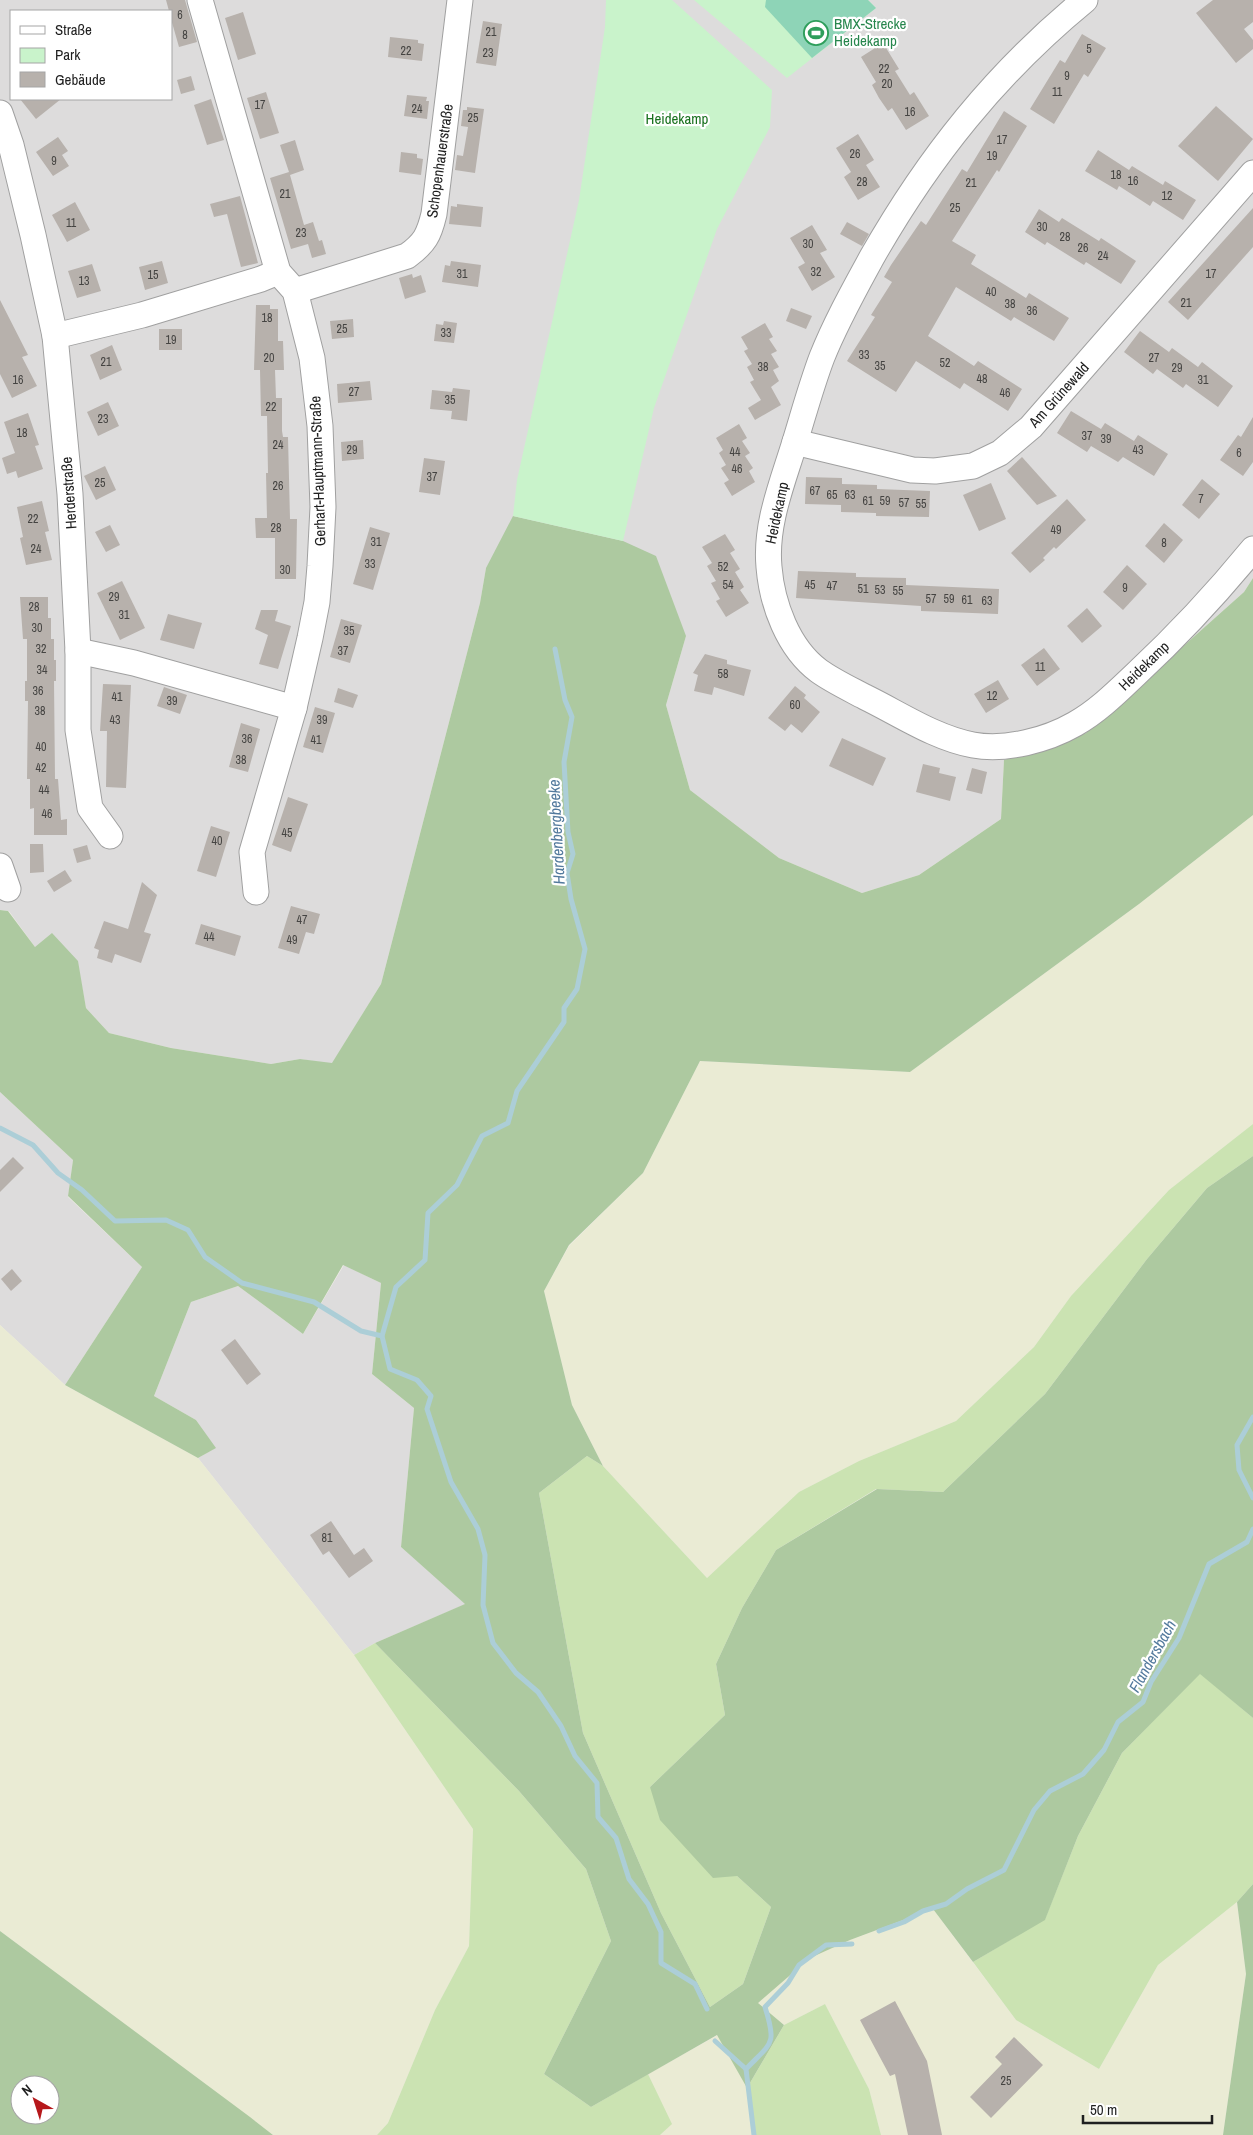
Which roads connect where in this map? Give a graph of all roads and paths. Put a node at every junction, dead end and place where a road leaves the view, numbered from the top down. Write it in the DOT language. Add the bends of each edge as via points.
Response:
graph roads {
  1 [pos="200,0"];
  2 [pos="460,0"];
  3 [pos="1085,0"];
  4 [pos="0,113"];
  5 [pos="1253,173"];
  6 [pos="278,272"];
  7 [pos="295,291"];
  8 [pos="55,336"];
  9 [pos="795,442"];
  10 [pos="1253,549"];
  11 [pos="78,651"];
  12 [pos="294,708"];
  13 [pos="110,836"];
  14 [pos="0,866"];
  15 [pos="8,889"];
  16 [pos="256,892"];
  1 -- 6 [label="street, Gerhart-Hauptmann-Straße"];
  2 -- 7 [label="street, Schopenhauerstraße" via="430,231 421,246 406,256"];
  3 -- 9 [label="street, Heidekamp" via="1041,36 993,85 951,137 891,224 852,293 826,350"];
  4 -- 8 [label="street, Herderstraße" via="11,145"];
  5 -- 9 [label="street, Am Grünewald" via="1031,427 1000,454 973,466 935,471 912,470"];
  6 -- 7 [label="street, Gerhart-Hauptmann-Straße"];
  6 -- 8 [label="street" via="142,315"];
  7 -- 12 [label="street, Gerhart-Hauptmann-Straße" via="313,367 320,426 323,507 317,602"];
  8 -- 11 [label="street, Herderstraße" via="70,494"];
  9 -- 10 [label="street, Heidekamp" via="771,527 768,551 773,592 782,621 818,670 951,739 976,746 1000,746 1049,735 1096,710 1178,633"];
  11 -- 12 [label="street" via="134,663"];
  11 -- 13 [label="street, Herderstraße" via="78,730 83,770 90,808"];
  12 -- 16 [label="street, Gerhart-Hauptmann-Straße" via="252,852"];
  14 -- 15 [label="street"];
}
